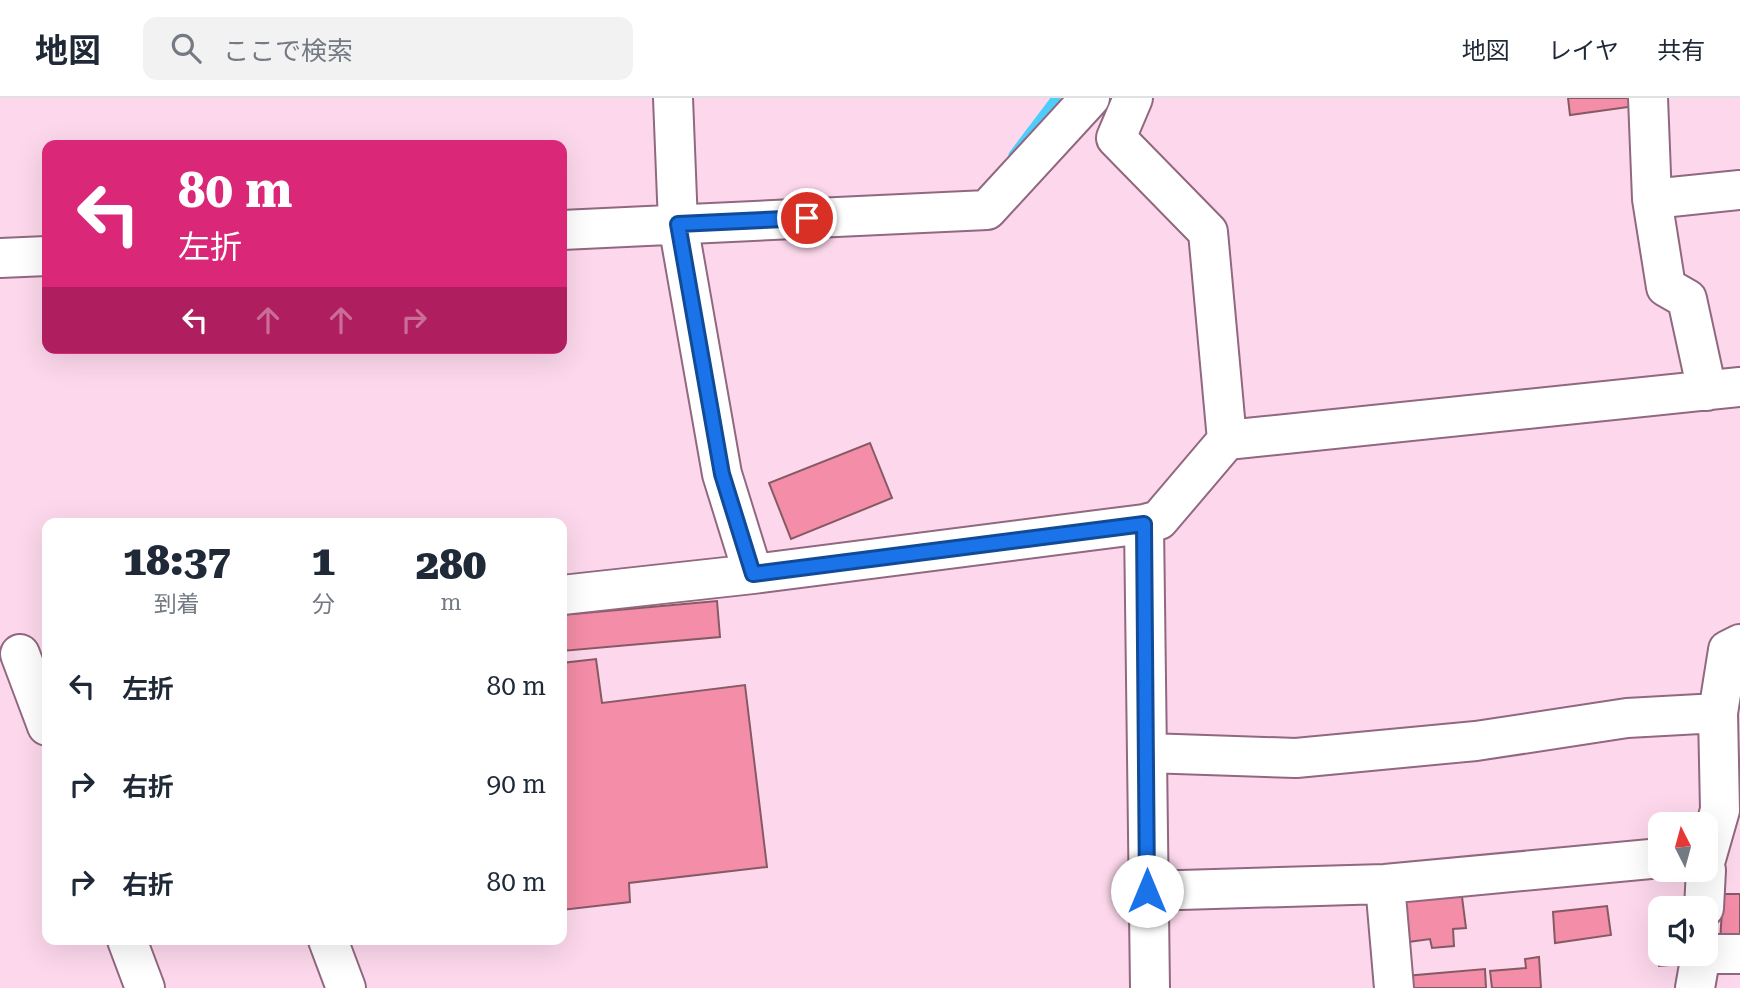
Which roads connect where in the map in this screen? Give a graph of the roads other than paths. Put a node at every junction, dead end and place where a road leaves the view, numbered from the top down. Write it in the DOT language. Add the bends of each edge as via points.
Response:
graph roads {
  1 [pos="673,98"];
  2 [pos="1090,98"];
  3 [pos="1133,98"];
  4 [pos="1647,98"];
  5 [pos="1740,190"];
  6 [pos="1652,199"];
  7 [pos="678,224"];
  8 [pos="567,230"];
  9 [pos="42,256"];
  10 [pos="0,258"];
  11 [pos="1723,389"];
  12 [pos="1227,440"];
  13 [pos="1144,524"];
  14 [pos="753,574"];
  15 [pos="567,594"];
  16 [pos="1740,644"];
  17 [pos="23,654"];
  18 [pos="42,711"];
  19 [pos="1718,713"];
  20 [pos="1147,753"];
  21 [pos="1718,816"];
  22 [pos="1648,859"];
  23 [pos="1385,884"];
  24 [pos="1147,891"];
  25 [pos="129,945"];
  26 [pos="330,945"];
  27 [pos="1718,954"];
  28 [pos="1740,954"];
  29 [pos="1699,966"];
  30 [pos="145,988"];
  31 [pos="346,988"];
  32 [pos="1150,988"];
  33 [pos="1394,988"];
  34 [pos="1695,988"];
  1 -- 7 [label="street"];
  2 -- 7 [label="street" via="987,210"];
  3 -- 12 [label="street" via="1116,138 1208,232"];
  4 -- 6 [label="street"];
  5 -- 6 [label="street"];
  6 -- 11 [label="street" via="1666,287 1687,299"];
  7 -- 8 [label="street"];
  7 -- 14 [label="street" via="722,474"];
  9 -- 10 [label="street"];
  11 -- 12 [label="street"];
  12 -- 13 [label="street" via="1159,520"];
  13 -- 14 [label="street"];
  13 -- 20 [label="street"];
  14 -- 15 [label="street"];
  16 -- 19 [label="street" via="1728,650"];
  17 -- 18 [label="street"];
  19 -- 20 [label="street" via="1627,718 1476,741 1296,758"];
  19 -- 21 [label="street"];
  20 -- 24 [label="street"];
  22 -- 23 [label="street"];
  23 -- 24 [label="street"];
  23 -- 33 [label="street"];
  24 -- 32 [label="street"];
  25 -- 30 [label="street"];
  26 -- 31 [label="street"];
  27 -- 28 [label="street"];
  29 -- 34 [label="street"];
}
